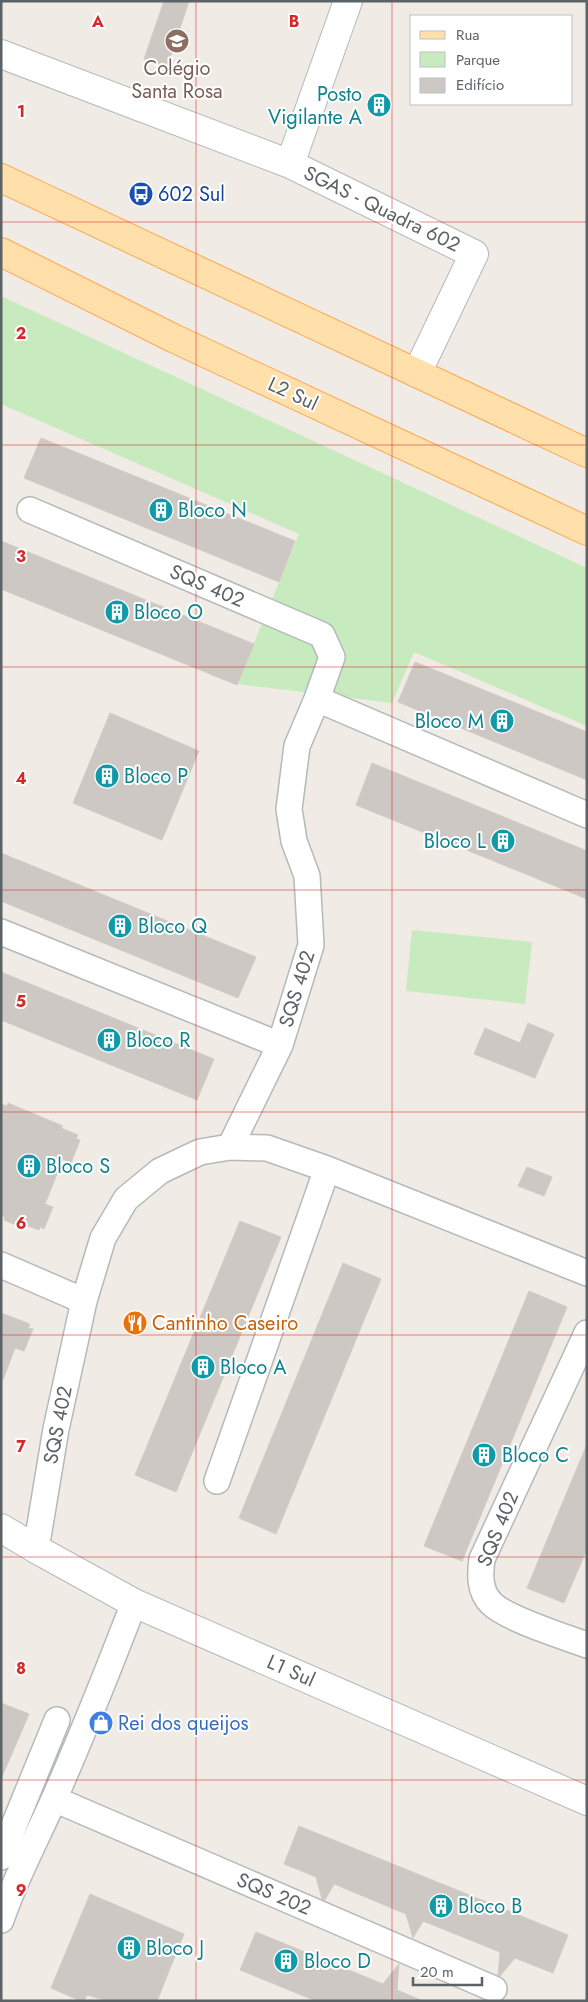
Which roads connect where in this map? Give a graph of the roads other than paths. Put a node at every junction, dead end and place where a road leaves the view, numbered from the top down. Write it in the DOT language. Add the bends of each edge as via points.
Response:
graph roads {
  1 [pos="348,1"];
  2 [pos="1,54"];
  3 [pos="290,164"];
  4 [pos="4,181"];
  5 [pos="1,252"];
  6 [pos="417,373"];
  7 [pos="587,453"];
  8 [pos="30,510"];
  9 [pos="587,531"];
  10 [pos="318,699"];
  11 [pos="587,815"];
  12 [pos="1,932"];
  13 [pos="280,1045"];
  14 [pos="230,1147"];
  15 [pos="327,1169"];
  16 [pos="1,1266"];
  17 [pos="587,1273"];
  18 [pos="84,1301"];
  19 [pos="587,1333"];
  20 [pos="217,1481"];
  21 [pos="1,1528"];
  22 [pos="36,1550"];
  23 [pos="134,1603"];
  24 [pos="587,1645"];
  25 [pos="57,1720"];
  26 [pos="54,1799"];
  27 [pos="587,1801"];
  28 [pos="1,1857"];
  29 [pos="3,1907"];
  30 [pos="494,1989"];
  1 -- 3 [label="street"];
  2 -- 3 [label="street, SGAS - Quadra 602"];
  3 -- 6 [label="street, SGAS - Quadra 602" via="474,254"];
  4 -- 6 [label="main road"];
  5 -- 9 [label="main road, L2 Sul" via="173,338"];
  6 -- 7 [label="main road"];
  8 -- 10 [label="street, SQS 402" via="322,636 332,657"];
  10 -- 11 [label="street"];
  10 -- 13 [label="street, SQS 402" via="297,746 289,809 294,841 307,876 311,945"];
  12 -- 13 [label="street, SQS 402"];
  13 -- 14 [label="street, SQS 402"];
  14 -- 15 [label="street, SQS 402" via="267,1148"];
  14 -- 18 [label="street, SQS 402" via="200,1152 160,1171 126,1199 103,1238"];
  15 -- 17 [label="street, SQS 402"];
  15 -- 20 [label="street"];
  16 -- 18 [label="street"];
  18 -- 22 [label="street, SQS 402" via="56,1429"];
  19 -- 24 [label="street, SQS 402" via="482,1559 480,1574 482,1588 491,1603 509,1615"];
  21 -- 22 [label="street, L1 Sul"];
  22 -- 23 [label="street, L1 Sul"];
  23 -- 26 [label="street"];
  23 -- 27 [label="street, L1 Sul"];
  25 -- 28 [label="street"];
  26 -- 29 [label="street"];
  26 -- 30 [label="street, SQS 202"];
}
